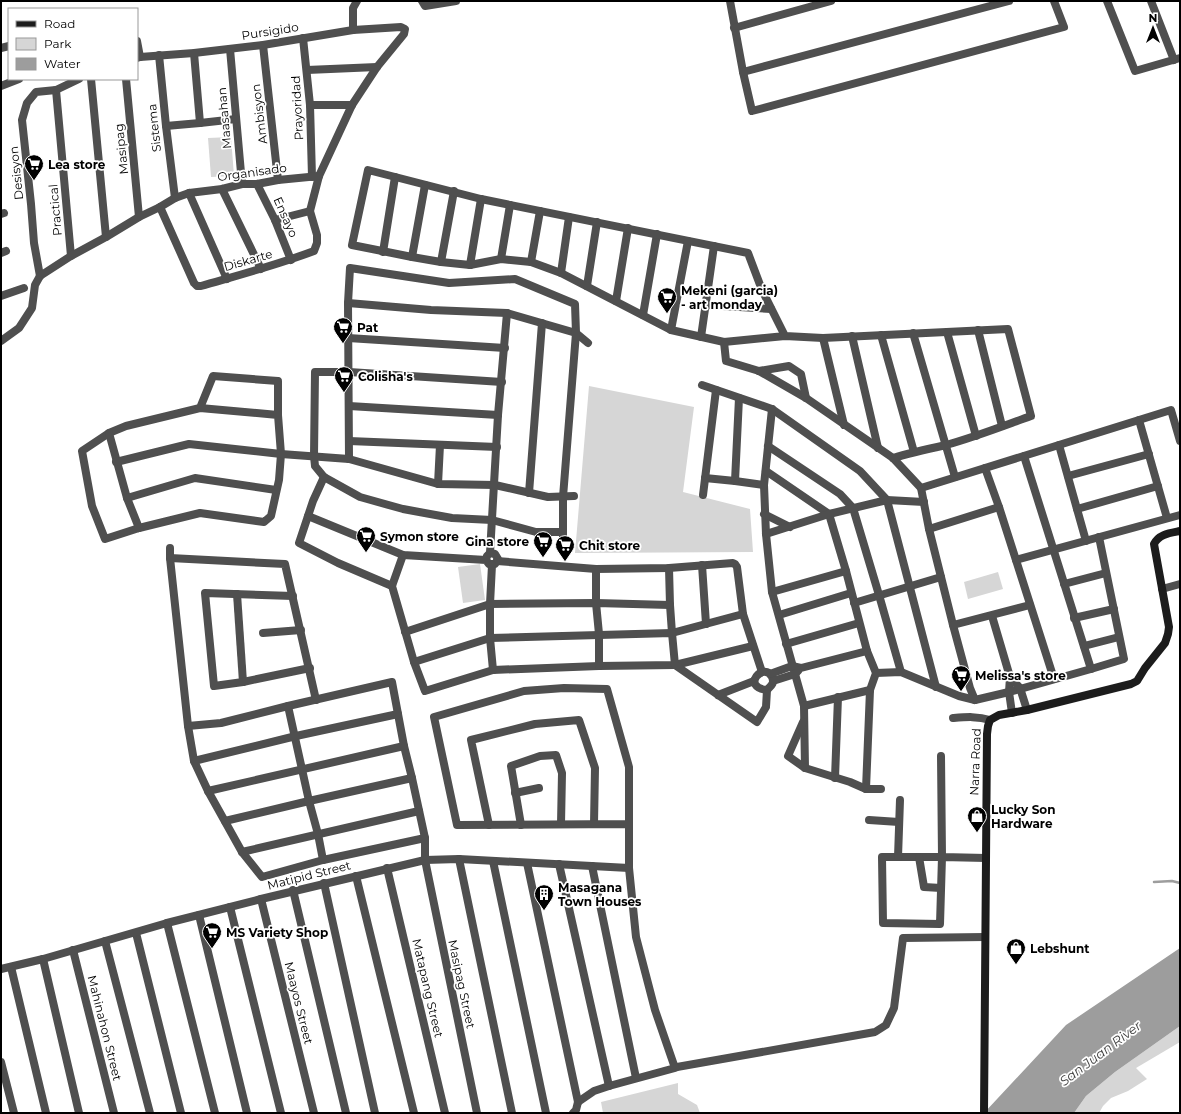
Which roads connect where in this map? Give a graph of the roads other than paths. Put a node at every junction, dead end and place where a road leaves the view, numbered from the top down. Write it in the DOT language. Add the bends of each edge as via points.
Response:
graph roads {
  1 [pos="357,1"];
  2 [pos="422,1"];
  3 [pos="456,1"];
  4 [pos="730,1"];
  5 [pos="831,1"];
  6 [pos="1009,1"];
  7 [pos="1054,1"];
  8 [pos="1107,1"];
  9 [pos="1151,1"];
  10 [pos="734,28"];
  11 [pos="353,30"];
  12 [pos="303,38"];
  13 [pos="263,45"];
  14 [pos="230,49"];
  15 [pos="194,53"];
  16 [pos="159,55"];
  17 [pos="139,58"];
  18 [pos="1177,59"];
  19 [pos="378,67"];
  20 [pos="307,70"];
  21 [pos="743,72"];
  22 [pos="16,80"];
  23 [pos="77,80"];
  24 [pos="91,80"];
  25 [pos="126,80"];
  26 [pos="1,86"];
  27 [pos="56,90"];
  28 [pos="310,105"];
  29 [pos="352,105"];
  30 [pos="236,119"];
  31 [pos="200,124"];
  32 [pos="166,126"];
  33 [pos="315,177"];
  34 [pos="395,177"];
  35 [pos="278,180"];
  36 [pos="242,184"];
  37 [pos="257,184"];
  38 [pos="425,185"];
  39 [pos="222,189"];
  40 [pos="454,191"];
  41 [pos="189,193"];
  42 [pos="175,198"];
  43 [pos="482,199"];
  44 [pos="510,204"];
  45 [pos="160,207"];
  46 [pos="310,211"];
  47 [pos="540,211"];
  48 [pos="569,216"];
  49 [pos="140,217"];
  50 [pos="275,220"];
  51 [pos="597,222"];
  52 [pos="628,228"];
  53 [pos="657,234"];
  54 [pos="106,237"];
  55 [pos="688,241"];
  56 [pos="714,246"];
  57 [pos="383,252"];
  58 [pos="71,256"];
  59 [pos="412,257"];
  60 [pos="501,259"];
  61 [pos="291,260"];
  62 [pos="441,262"];
  63 [pos="531,262"];
  64 [pos="470,265"];
  65 [pos="261,269"];
  66 [pos="561,273"];
  67 [pos="40,276"];
  68 [pos="227,278"];
  69 [pos="587,286"];
  70 [pos="24,288"];
  71 [pos="1,296"];
  72 [pos="616,301"];
  73 [pos="348,303"];
  74 [pos="706,305"];
  75 [pos="771,309"];
  76 [pos="507,313"];
  77 [pos="643,315"];
  78 [pos="542,323"];
  79 [pos="671,330"];
  80 [pos="978,330"];
  81 [pos="947,332"];
  82 [pos="576,333"];
  83 [pos="914,333"];
  84 [pos="881,335"];
  85 [pos="785,336"];
  86 [pos="852,336"];
  87 [pos="701,337"];
  88 [pos="348,338"];
  89 [pos="823,338"];
  90 [pos="1,341"];
  91 [pos="724,342"];
  92 [pos="588,343"];
  93 [pos="505,348"];
  94 [pos="759,371"];
  95 [pos="348,372"];
  96 [pos="502,382"];
  97 [pos="702,385"];
  98 [pos="716,390"];
  99 [pos="739,398"];
  100 [pos="806,398"];
  101 [pos="349,406"];
  102 [pos="200,408"];
  103 [pos="772,409"];
  104 [pos="278,415"];
  105 [pos="498,415"];
  106 [pos="1139,420"];
  107 [pos="844,425"];
  108 [pos="1002,426"];
  109 [pos="108,432"];
  110 [pos="976,436"];
  111 [pos="349,441"];
  112 [pos="1180,441"];
  113 [pos="440,445"];
  114 [pos="946,445"];
  115 [pos="1059,445"];
  116 [pos="768,446"];
  117 [pos="497,447"];
  118 [pos="878,448"];
  119 [pos="914,452"];
  120 [pos="281,454"];
  121 [pos="1149,454"];
  122 [pos="314,456"];
  123 [pos="1024,456"];
  124 [pos="892,458"];
  125 [pos="349,459"];
  126 [pos="116,462"];
  127 [pos="985,468"];
  128 [pos="766,471"];
  129 [pos="1068,476"];
  130 [pos="324,477"];
  131 [pos="955,477"];
  132 [pos="706,478"];
  133 [pos="735,481"];
  134 [pos="438,484"];
  135 [pos="495,485"];
  136 [pos="764,485"];
  137 [pos="1158,486"];
  138 [pos="921,488"];
  139 [pos="276,490"];
  140 [pos="529,493"];
  141 [pos="703,495"];
  142 [pos="574,496"];
  143 [pos="562,497"];
  144 [pos="127,498"];
  145 [pos="887,500"];
  146 [pos="924,502"];
  147 [pos="999,507"];
  148 [pos="853,508"];
  149 [pos="1077,509"];
  150 [pos="764,514"];
  151 [pos="829,514"];
  152 [pos="1180,514"];
  153 [pos="308,516"];
  154 [pos="1167,518"];
  155 [pos="492,520"];
  156 [pos="790,527"];
  157 [pos="139,528"];
  158 [pos="929,529"];
  159 [pos="1180,531"];
  160 [pos="562,532"];
  161 [pos="766,534"];
  162 [pos="1099,537"];
  163 [pos="563,541"];
  164 [pos="1086,541"];
  165 [pos="170,548"];
  166 [pos="1053,550"];
  167 [pos="403,555"];
  168 [pos="170,558"];
  169 [pos="491,560"];
  170 [pos="1016,560"];
  171 [pos="702,565"];
  172 [pos="669,568"];
  173 [pos="596,569"];
  174 [pos="846,571"];
  175 [pos="1106,573"];
  176 [pos="942,577"];
  177 [pos="1064,584"];
  178 [pos="1180,584"];
  179 [pos="392,586"];
  180 [pos="910,587"];
  181 [pos="1162,589"];
  182 [pos="772,592"];
  183 [pos="851,592"];
  184 [pos="237,594"];
  185 [pos="293,596"];
  186 [pos="879,596"];
  187 [pos="596,603"];
  188 [pos="854,603"];
  189 [pos="490,604"];
  190 [pos="670,605"];
  191 [pos="1030,605"];
  192 [pos="1114,609"];
  193 [pos="743,614"];
  194 [pos="778,615"];
  195 [pos="992,616"];
  196 [pos="1074,618"];
  197 [pos="859,623"];
  198 [pos="706,624"];
  199 [pos="953,625"];
  200 [pos="301,630"];
  201 [pos="405,632"];
  202 [pos="263,633"];
  203 [pos="672,633"];
  204 [pos="599,634"];
  205 [pos="1119,637"];
  206 [pos="490,638"];
  207 [pos="786,644"];
  208 [pos="753,646"];
  209 [pos="1084,646"];
  210 [pos="867,651"];
  211 [pos="414,662"];
  212 [pos="674,665"];
  213 [pos="599,666"];
  214 [pos="310,668"];
  215 [pos="796,669"];
  216 [pos="1090,669"];
  217 [pos="493,670"];
  218 [pos="762,672"];
  219 [pos="901,672"];
  220 [pos="876,673"];
  221 [pos="1010,677"];
  222 [pos="772,678"];
  223 [pos="1054,679"];
  224 [pos="754,681"];
  225 [pos="243,682"];
  226 [pos="936,687"];
  227 [pos="1020,688"];
  228 [pos="767,690"];
  229 [pos="870,690"];
  230 [pos="1008,692"];
  231 [pos="718,696"];
  232 [pos="838,697"];
  233 [pos="316,700"];
  234 [pos="975,700"];
  235 [pos="288,706"];
  236 [pos="804,706"];
  237 [pos="1027,710"];
  238 [pos="1012,713"];
  239 [pos="398,714"];
  240 [pos="953,718"];
  241 [pos="804,720"];
  242 [pos="990,720"];
  243 [pos="188,726"];
  244 [pos="296,736"];
  245 [pos="404,746"];
  246 [pos="941,756"];
  247 [pos="194,762"];
  248 [pos="805,768"];
  249 [pos="302,770"];
  250 [pos="412,778"];
  251 [pos="835,778"];
  252 [pos="538,788"];
  253 [pos="866,789"];
  254 [pos="881,789"];
  255 [pos="208,791"];
  256 [pos="515,793"];
  257 [pos="900,800"];
  258 [pos="309,801"];
  259 [pos="419,811"];
  260 [pos="869,820"];
  261 [pos="225,821"];
  262 [pos="899,822"];
  263 [pos="561,824"];
  264 [pos="594,824"];
  265 [pos="629,824"];
  266 [pos="489,825"];
  267 [pos="521,825"];
  268 [pos="318,834"];
  269 [pos="424,838"];
  270 [pos="242,852"];
  271 [pos="898,857"];
  272 [pos="919,857"];
  273 [pos="942,857"];
  274 [pos="986,858"];
  275 [pos="459,859"];
  276 [pos="323,860"];
  277 [pos="424,860"];
  278 [pos="493,861"];
  279 [pos="527,863"];
  280 [pos="559,864"];
  281 [pos="592,866"];
  282 [pos="387,868"];
  283 [pos="629,868"];
  284 [pos="356,876"];
  285 [pos="324,883"];
  286 [pos="941,888"];
  287 [pos="293,890"];
  288 [pos="261,898"];
  289 [pos="230,907"];
  290 [pos="199,915"];
  291 [pos="167,923"];
  292 [pos="136,933"];
  293 [pos="985,937"];
  294 [pos="104,941"];
  295 [pos="73,950"];
  296 [pos="43,959"];
  297 [pos="11,966"];
  298 [pos="1,969"];
  299 [pos="1,1062"];
  300 [pos="677,1067"];
  301 [pos="636,1078"];
  302 [pos="609,1086"];
  303 [pos="578,1102"];
  304 [pos="14,1113"];
  305 [pos="46,1113"];
  306 [pos="79,1113"];
  307 [pos="114,1113"];
  308 [pos="150,1113"];
  309 [pos="181,1113"];
  310 [pos="215,1113"];
  311 [pos="247,1113"];
  312 [pos="281,1113"];
  313 [pos="314,1113"];
  314 [pos="346,1113"];
  315 [pos="376,1113"];
  316 [pos="414,1113"];
  317 [pos="445,1113"];
  318 [pos="477,1113"];
  319 [pos="512,1113"];
  320 [pos="546,1113"];
  321 [pos="573,1113"];
  322 [pos="984,1113"];
  1 -- 11 [label="street" via="353,8"];
  2 -- 3 [label="street" via="425,6"];
  4 -- 10 [label="street"];
  5 -- 10 [label="street"];
  6 -- 21 [label="street"];
  7 -- 21 [label="street" via="1064,27 752,111"];
  8 -- 18 [label="street" via="1135,71"];
  9 -- 18 [label="street"];
  10 -- 21 [label="street"];
  11 -- 12 [label="street, Pursigido"];
  11 -- 19 [label="street, Pursigido" via="401,27 405,29 404,34"];
  12 -- 13 [label="street, Pursigido"];
  12 -- 20 [label="street, Prayoridad"];
  13 -- 14 [label="street, Pursigido"];
  13 -- 35 [label="street, Ambisyon"];
  14 -- 15 [label="street, Pursigido"];
  14 -- 30 [label="street, Maasahan"];
  15 -- 16 [label="street, Pursigido"];
  15 -- 31 [label="street"];
  16 -- 17 [label="street, Pursigido"];
  16 -- 32 [label="street, Sistema"];
  19 -- 20 [label="street"];
  19 -- 29 [label="street"];
  20 -- 28 [label="street, Prayoridad"];
  22 -- 26 [label="street"];
  23 -- 27 [label="street, Desisyon"];
  24 -- 54 [label="street"];
  25 -- 49 [label="street, Masipag"];
  27 -- 58 [label="street, Practical"];
  27 -- 67 [label="street, Desisyon" via="36,92 27,103 22,120 34,242"];
  28 -- 29 [label="street"];
  28 -- 33 [label="street, Prayoridad"];
  29 -- 33 [label="street"];
  30 -- 31 [label="street"];
  30 -- 36 [label="street, Maasahan"];
  31 -- 32 [label="street"];
  32 -- 42 [label="street, Sistema"];
  33 -- 35 [label="street, Organisado"];
  33 -- 46 [label="street"];
  34 -- 38 [label="street"];
  34 -- 57 [label="street"];
  34 -- 57 [label="street" via="368,170 352,245"];
  35 -- 37 [label="street, Organisado"];
  36 -- 37 [label="street, Organisado"];
  36 -- 39 [label="street, Organisado"];
  37 -- 50 [label="street, Ensayo"];
  38 -- 40 [label="street"];
  38 -- 59 [label="street"];
  39 -- 41 [label="street, Organisado"];
  39 -- 65 [label="street"];
  40 -- 43 [label="street"];
  40 -- 62 [label="street"];
  41 -- 42 [label="street, Organisado"];
  41 -- 68 [label="street"];
  42 -- 45 [label="street, Organisado"];
  43 -- 44 [label="street"];
  43 -- 64 [label="street"];
  44 -- 47 [label="street"];
  44 -- 60 [label="street"];
  45 -- 49 [label="street, Organisado"];
  45 -- 68 [label="street, Diskarte" via="194,284 201,286"];
  46 -- 50 [label="street"];
  46 -- 61 [label="street, Diskarte" via="317,235 314,251"];
  47 -- 48 [label="street"];
  47 -- 63 [label="street"];
  48 -- 51 [label="street"];
  48 -- 66 [label="street"];
  49 -- 54 [label="street, Organisado"];
  50 -- 61 [label="street, Ensayo"];
  51 -- 52 [label="street"];
  51 -- 69 [label="street"];
  52 -- 53 [label="street"];
  52 -- 72 [label="street"];
  53 -- 55 [label="street"];
  53 -- 77 [label="street"];
  54 -- 58 [label="street, Organisado"];
  55 -- 56 [label="street"];
  55 -- 79 [label="street"];
  56 -- 74 [label="street"];
  56 -- 75 [label="street" via="748,253"];
  57 -- 59 [label="street"];
  58 -- 67 [label="street, Organisado"];
  59 -- 62 [label="street"];
  60 -- 63 [label="street"];
  60 -- 64 [label="street"];
  61 -- 65 [label="street, Diskarte"];
  62 -- 64 [label="street"];
  63 -- 66 [label="street"];
  65 -- 68 [label="street, Diskarte"];
  66 -- 69 [label="street"];
  67 -- 90 [label="street" via="32,308 20,328"];
  69 -- 72 [label="street"];
  70 -- 71 [label="street"];
  72 -- 77 [label="street"];
  73 -- 76 [label="street"];
  73 -- 82 [label="street" via="350,268 449,283 515,279 575,304"];
  73 -- 88 [label="street"];
  74 -- 75 [label="street"];
  74 -- 87 [label="street"];
  75 -- 85 [label="street"];
  76 -- 78 [label="street"];
  76 -- 93 [label="street"];
  77 -- 79 [label="street"];
  78 -- 82 [label="street"];
  78 -- 140 [label="street"];
  79 -- 87 [label="street"];
  80 -- 81 [label="street"];
  80 -- 108 [label="street"];
  80 -- 108 [label="street" via="1008,328 1031,416"];
  81 -- 83 [label="street"];
  81 -- 110 [label="street"];
  82 -- 92 [label="street"];
  82 -- 143 [label="street"];
  83 -- 84 [label="street"];
  83 -- 114 [label="street"];
  84 -- 86 [label="street"];
  84 -- 119 [label="street"];
  85 -- 89 [label="street"];
  85 -- 91 [label="street"];
  86 -- 89 [label="street"];
  86 -- 118 [label="street"];
  87 -- 91 [label="street"];
  88 -- 93 [label="street"];
  88 -- 95 [label="street"];
  89 -- 107 [label="street"];
  91 -- 94 [label="street" via="726,361"];
  93 -- 96 [label="street"];
  94 -- 100 [label="street"];
  94 -- 100 [label="street" via="789,366 801,374"];
  95 -- 96 [label="street"];
  95 -- 101 [label="street"];
  95 -- 122 [label="street" via="315,372"];
  96 -- 105 [label="street"];
  97 -- 98 [label="street"];
  98 -- 99 [label="street"];
  98 -- 132 [label="street"];
  99 -- 103 [label="street"];
  99 -- 133 [label="street"];
  100 -- 107 [label="street"];
  101 -- 105 [label="street"];
  101 -- 111 [label="street"];
  102 -- 104 [label="street"];
  102 -- 104 [label="street" via="212,376 278,381"];
  102 -- 109 [label="street"];
  103 -- 116 [label="street"];
  103 -- 145 [label="street" via="860,471"];
  104 -- 120 [label="street"];
  105 -- 117 [label="street"];
  106 -- 112 [label="street" via="1171,410"];
  106 -- 115 [label="street"];
  106 -- 121 [label="street"];
  107 -- 118 [label="street"];
  108 -- 110 [label="street"];
  109 -- 126 [label="street"];
  109 -- 157 [label="street" via="82,451 92,506 105,539"];
  110 -- 114 [label="street"];
  111 -- 113 [label="street"];
  111 -- 125 [label="street"];
  113 -- 117 [label="street"];
  113 -- 134 [label="street"];
  114 -- 119 [label="street"];
  114 -- 131 [label="street"];
  115 -- 123 [label="street"];
  115 -- 129 [label="street"];
  116 -- 128 [label="street"];
  116 -- 148 [label="street" via="840,494"];
  117 -- 135 [label="street"];
  118 -- 124 [label="street"];
  119 -- 124 [label="street"];
  120 -- 122 [label="street"];
  120 -- 126 [label="street" via="189,444"];
  120 -- 139 [label="street"];
  121 -- 129 [label="street"];
  121 -- 137 [label="street"];
  122 -- 125 [label="street"];
  122 -- 130 [label="street" via="315,466"];
  123 -- 127 [label="street"];
  123 -- 166 [label="street"];
  124 -- 138 [label="street"];
  125 -- 134 [label="street"];
  126 -- 144 [label="street"];
  127 -- 131 [label="street"];
  127 -- 147 [label="street"];
  128 -- 136 [label="street"];
  128 -- 151 [label="street"];
  129 -- 149 [label="street"];
  130 -- 153 [label="street"];
  130 -- 155 [label="street" via="360,497 403,509 452,518"];
  131 -- 138 [label="street"];
  132 -- 133 [label="street"];
  132 -- 141 [label="street"];
  133 -- 136 [label="street"];
  134 -- 135 [label="street"];
  135 -- 140 [label="street"];
  135 -- 155 [label="street"];
  136 -- 150 [label="street"];
  137 -- 149 [label="street"];
  137 -- 154 [label="street"];
  138 -- 146 [label="street"];
  139 -- 144 [label="street" via="195,478"];
  139 -- 157 [label="street" via="271,516 264,522 200,513"];
  140 -- 143 [label="street"];
  142 -- 143 [label="street"];
  143 -- 160 [label="street"];
  144 -- 157 [label="street"];
  145 -- 146 [label="street"];
  145 -- 148 [label="street"];
  145 -- 180 [label="street"];
  146 -- 158 [label="street"];
  147 -- 158 [label="street"];
  147 -- 170 [label="street"];
  148 -- 151 [label="street"];
  148 -- 186 [label="street"];
  149 -- 164 [label="street"];
  150 -- 156 [label="street"];
  150 -- 161 [label="street"];
  151 -- 156 [label="street"];
  151 -- 174 [label="street"];
  152 -- 154 [label="street"];
  153 -- 167 [label="street"];
  153 -- 179 [label="street" via="299,543"];
  154 -- 162 [label="street"];
  155 -- 160 [label="street" via="536,532"];
  155 -- 169 [label="street"];
  156 -- 161 [label="street"];
  158 -- 176 [label="street"];
  159 -- 181 [label="main road, Narra Road" via="1160,536 1154,544"];
  160 -- 163 [label="street"];
  161 -- 182 [label="street"];
  162 -- 164 [label="street"];
  162 -- 175 [label="street"];
  164 -- 166 [label="street"];
  165 -- 168 [label="street"];
  166 -- 170 [label="street"];
  166 -- 177 [label="street"];
  167 -- 169 [label="street"];
  167 -- 179 [label="street"];
  168 -- 185 [label="street" via="285,564"];
  168 -- 243 [label="street"];
  169 -- 173 [label="street"];
  169 -- 189 [label="street"];
  170 -- 191 [label="street"];
  171 -- 172 [label="street"];
  171 -- 193 [label="street" via="735,564"];
  171 -- 198 [label="street"];
  172 -- 173 [label="street"];
  172 -- 190 [label="street"];
  173 -- 187 [label="street"];
  174 -- 182 [label="street"];
  174 -- 183 [label="street"];
  175 -- 177 [label="street"];
  175 -- 192 [label="street"];
  176 -- 180 [label="street"];
  176 -- 199 [label="street"];
  177 -- 196 [label="street"];
  178 -- 181 [label="street"];
  179 -- 201 [label="street"];
  180 -- 186 [label="street"];
  180 -- 226 [label="street"];
  181 -- 237 [label="main road, Narra Road" via="1169,627 1167,640 1137,681"];
  182 -- 194 [label="street"];
  183 -- 188 [label="street"];
  183 -- 194 [label="street"];
  184 -- 185 [label="street"];
  184 -- 225 [label="street"];
  184 -- 225 [label="street" via="205,593 214,686"];
  185 -- 200 [label="street"];
  186 -- 188 [label="street"];
  186 -- 219 [label="street"];
  187 -- 189 [label="street"];
  187 -- 190 [label="street"];
  187 -- 204 [label="street"];
  188 -- 197 [label="street"];
  189 -- 201 [label="street"];
  189 -- 206 [label="street"];
  190 -- 203 [label="street"];
  191 -- 195 [label="street"];
  191 -- 223 [label="street"];
  192 -- 196 [label="street"];
  192 -- 205 [label="street"];
  193 -- 198 [label="street"];
  193 -- 208 [label="street"];
  194 -- 207 [label="street"];
  195 -- 199 [label="street"];
  195 -- 221 [label="street"];
  196 -- 209 [label="street"];
  197 -- 207 [label="street"];
  197 -- 210 [label="street"];
  198 -- 203 [label="street"];
  199 -- 234 [label="street"];
  200 -- 202 [label="street"];
  200 -- 214 [label="street"];
  201 -- 211 [label="street"];
  203 -- 204 [label="street"];
  203 -- 212 [label="street"];
  204 -- 206 [label="street"];
  204 -- 213 [label="street"];
  205 -- 209 [label="street"];
  205 -- 216 [label="street" via="1124,659"];
  206 -- 211 [label="street"];
  206 -- 217 [label="street"];
  207 -- 215 [label="street"];
  208 -- 212 [label="street"];
  208 -- 218 [label="street"];
  209 -- 216 [label="street"];
  210 -- 215 [label="street"];
  210 -- 220 [label="street"];
  211 -- 217 [label="street" via="425,691"];
  212 -- 213 [label="street"];
  212 -- 231 [label="street"];
  213 -- 217 [label="street"];
  214 -- 225 [label="street"];
  214 -- 233 [label="street"];
  215 -- 222 [label="street"];
  215 -- 236 [label="street"];
  216 -- 223 [label="street"];
  218 -- 222 [label="street" via="766,672"];
  218 -- 224 [label="street" via="756,675"];
  219 -- 220 [label="street"];
  219 -- 226 [label="street"];
  220 -- 229 [label="street"];
  221 -- 227 [label="street"];
  221 -- 230 [label="street"];
  222 -- 228 [label="street" via="772,685"];
  223 -- 227 [label="street"];
  224 -- 228 [label="street" via="759,689"];
  224 -- 231 [label="street"];
  226 -- 234 [label="street"];
  227 -- 230 [label="street"];
  227 -- 237 [label="street"];
  228 -- 231 [label="street" via="766,707 757,722"];
  229 -- 232 [label="street"];
  229 -- 253 [label="street"];
  230 -- 234 [label="street"];
  230 -- 238 [label="street"];
  232 -- 236 [label="street"];
  232 -- 251 [label="street"];
  233 -- 235 [label="street"];
  233 -- 239 [label="street, Masipag Street" via="392,682"];
  235 -- 243 [label="street" via="220,723"];
  235 -- 244 [label="street"];
  236 -- 241 [label="street"];
  237 -- 238 [label="main road, Narra Road"];
  238 -- 242 [label="main road, Narra Road" via="999,715"];
  239 -- 244 [label="street"];
  239 -- 245 [label="street, Masipag Street"];
  240 -- 242 [label="street" via="982,717"];
  241 -- 248 [label="street"];
  241 -- 248 [label="street" via="788,756"];
  242 -- 274 [label="main road, Narra Road" via="986,734"];
  243 -- 247 [label="street"];
  244 -- 247 [label="street"];
  244 -- 249 [label="street"];
  245 -- 249 [label="street"];
  245 -- 250 [label="street, Masipag Street"];
  246 -- 273 [label="street"];
  247 -- 255 [label="street"];
  248 -- 251 [label="street"];
  249 -- 255 [label="street"];
  249 -- 258 [label="street"];
  250 -- 258 [label="street"];
  250 -- 259 [label="street, Masipag Street"];
  251 -- 253 [label="street"];
  252 -- 256 [label="street"];
  253 -- 254 [label="street"];
  255 -- 261 [label="street"];
  256 -- 263 [label="street" via="511,766 540,756 556,755 562,773"];
  256 -- 267 [label="street"];
  257 -- 262 [label="street"];
  258 -- 261 [label="street"];
  258 -- 268 [label="street"];
  259 -- 268 [label="street"];
  259 -- 269 [label="street, Masipag Street"];
  260 -- 262 [label="street"];
  261 -- 270 [label="street"];
  262 -- 271 [label="street"];
  263 -- 264 [label="street"];
  263 -- 267 [label="street"];
  264 -- 265 [label="street"];
  264 -- 266 [label="street" via="595,768 579,720 534,724 471,740"];
  265 -- 266 [label="street" via="629,768 607,689 564,688 524,691 434,717 457,825"];
  265 -- 283 [label="street"];
  266 -- 267 [label="street"];
  268 -- 270 [label="street"];
  268 -- 276 [label="street"];
  269 -- 276 [label="street"];
  269 -- 277 [label="street, Masipag Street"];
  270 -- 276 [label="street" via="262,877"];
  271 -- 272 [label="street"];
  271 -- 286 [label="street" via="882,857 883,923 940,924"];
  272 -- 273 [label="street"];
  272 -- 286 [label="street" via="924,887"];
  273 -- 274 [label="street"];
  273 -- 286 [label="street"];
  274 -- 293 [label="main road, Narra Road"];
  275 -- 277 [label="street, Matipid Street"];
  275 -- 278 [label="street, Matipid Street"];
  275 -- 319 [label="street"];
  277 -- 282 [label="street, Matipid Street"];
  277 -- 318 [label="street, Masipag Street"];
  278 -- 279 [label="street, Matipid Street"];
  278 -- 320 [label="street"];
  279 -- 280 [label="street, Matipid Street"];
  279 -- 303 [label="street"];
  280 -- 281 [label="street, Matipid Street"];
  280 -- 302 [label="street"];
  281 -- 283 [label="street, Matipid Street"];
  281 -- 301 [label="street"];
  282 -- 284 [label="street, Matipid Street"];
  282 -- 317 [label="street, Matapang Street"];
  283 -- 301 [label="street" via="636,937 654,1010 675,1068"];
  284 -- 285 [label="street, Matipid Street"];
  284 -- 316 [label="street"];
  285 -- 287 [label="street, Matipid Street"];
  285 -- 315 [label="street"];
  287 -- 288 [label="street, Matipid Street"];
  287 -- 314 [label="street"];
  288 -- 289 [label="street, Matipid Street"];
  288 -- 313 [label="street, Maayos Street"];
  289 -- 290 [label="street, Matipid Street"];
  289 -- 312 [label="street"];
  290 -- 291 [label="street, Matipid Street"];
  290 -- 311 [label="street"];
  291 -- 292 [label="street, Matipid Street"];
  291 -- 310 [label="street"];
  292 -- 294 [label="street, Matipid Street"];
  292 -- 309 [label="street"];
  293 -- 300 [label="street" via="902,938 894,1008 886,1025 875,1032"];
  293 -- 322 [label="main road, Narra Road"];
  294 -- 295 [label="street, Matipid Street"];
  294 -- 308 [label="street"];
  295 -- 296 [label="street, Matipid Street"];
  295 -- 307 [label="street, Mahinahon Street"];
  296 -- 297 [label="street, Matipid Street"];
  296 -- 306 [label="street"];
  297 -- 298 [label="street, Matipid Street"];
  297 -- 305 [label="street"];
  299 -- 304 [label="street"];
  301 -- 302 [label="street"];
  302 -- 303 [label="street" via="594,1091"];
  303 -- 321 [label="street"];
}
